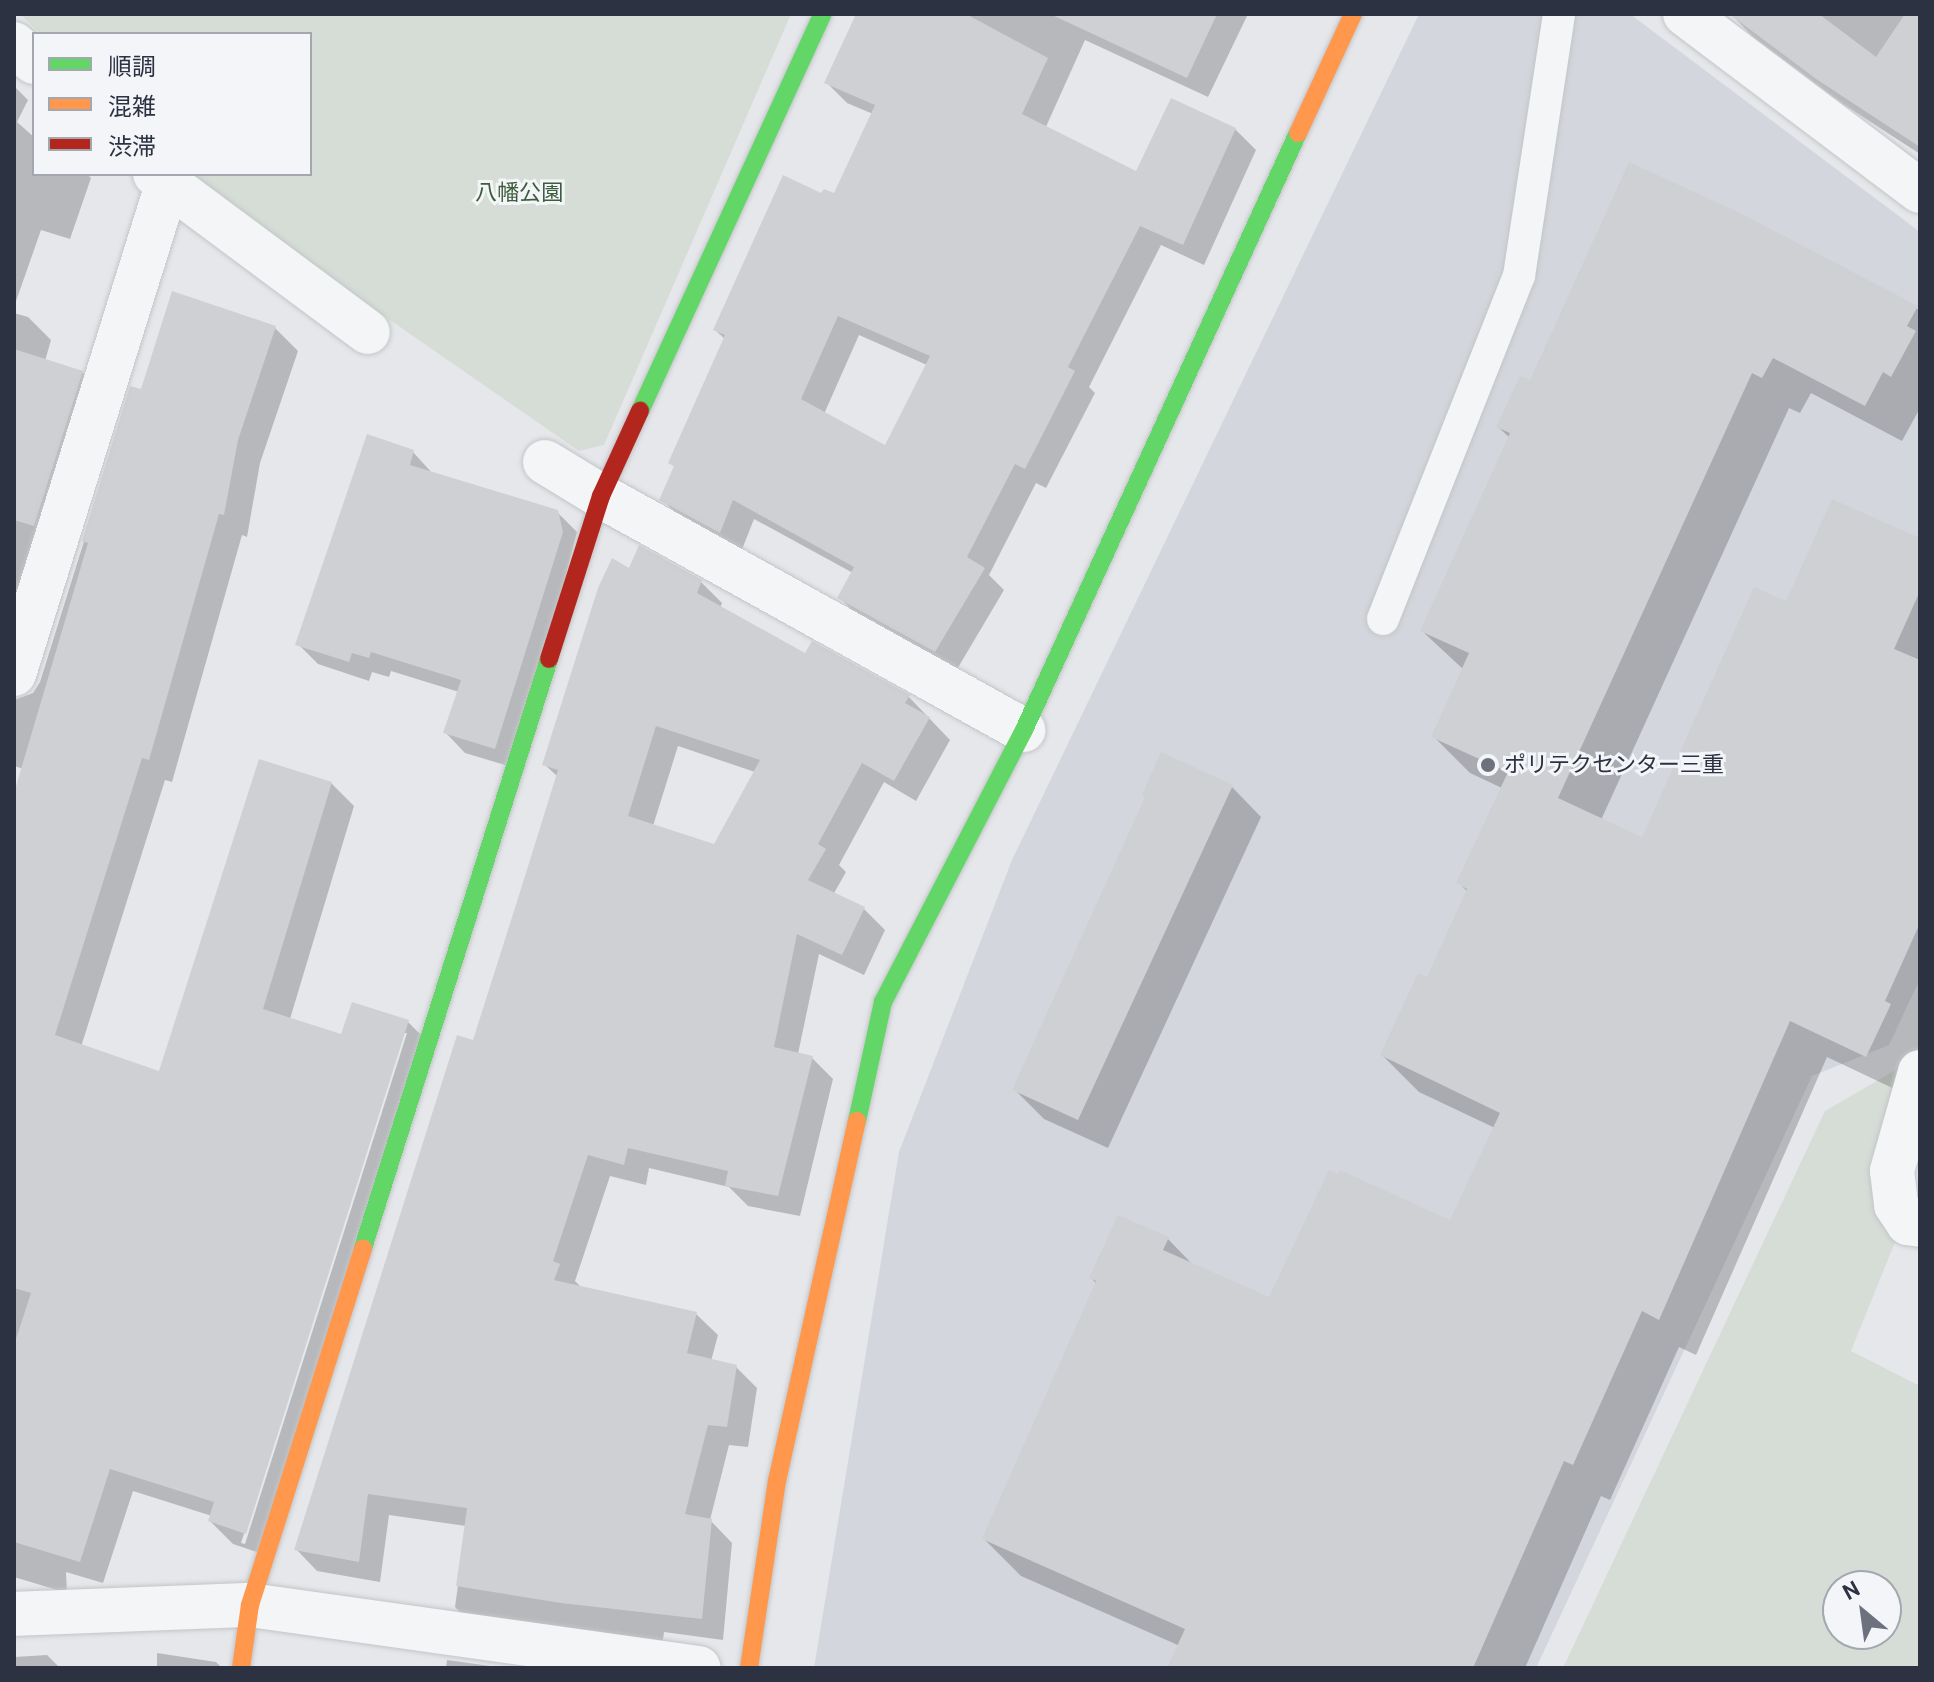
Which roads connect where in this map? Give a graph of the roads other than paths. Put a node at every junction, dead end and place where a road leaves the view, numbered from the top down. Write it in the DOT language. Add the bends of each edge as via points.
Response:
graph roads {
  1 [pos="823,14"];
  2 [pos="1353,14"];
  3 [pos="1559,14"];
  4 [pos="1685,14"];
  5 [pos="14,44"];
  6 [pos="32,60"];
  7 [pos="161,179"];
  8 [pos="1920,191"];
  9 [pos="368,332"];
  10 [pos="545,462"];
  11 [pos="601,496"];
  12 [pos="1383,619"];
  13 [pos="14,674"];
  14 [pos="1024,730"];
  15 [pos="1920,1072"];
  16 [pos="1920,1225"];
  17 [pos="250,1605"];
  18 [pos="14,1614"];
  19 [pos="241,1668"];
  20 [pos="699,1668"];
  21 [pos="749,1668"];
  1 -- 11 [label="street"];
  2 -- 14 [label="street"];
  3 -- 12 [label="lane" via="1519,276"];
  4 -- 8 [label="street"];
  5 -- 6 [label="street"];
  7 -- 9 [label="street"];
  7 -- 13 [label="street"];
  10 -- 11 [label="street"];
  11 -- 14 [label="street"];
  11 -- 17 [label="street"];
  14 -- 21 [label="street" via="883,1002 777,1481"];
  15 -- 16 [label="street" via="1892,1171 1896,1205 1908,1223"];
  17 -- 18 [label="street"];
  17 -- 19 [label="street"];
  17 -- 20 [label="street"];
}
